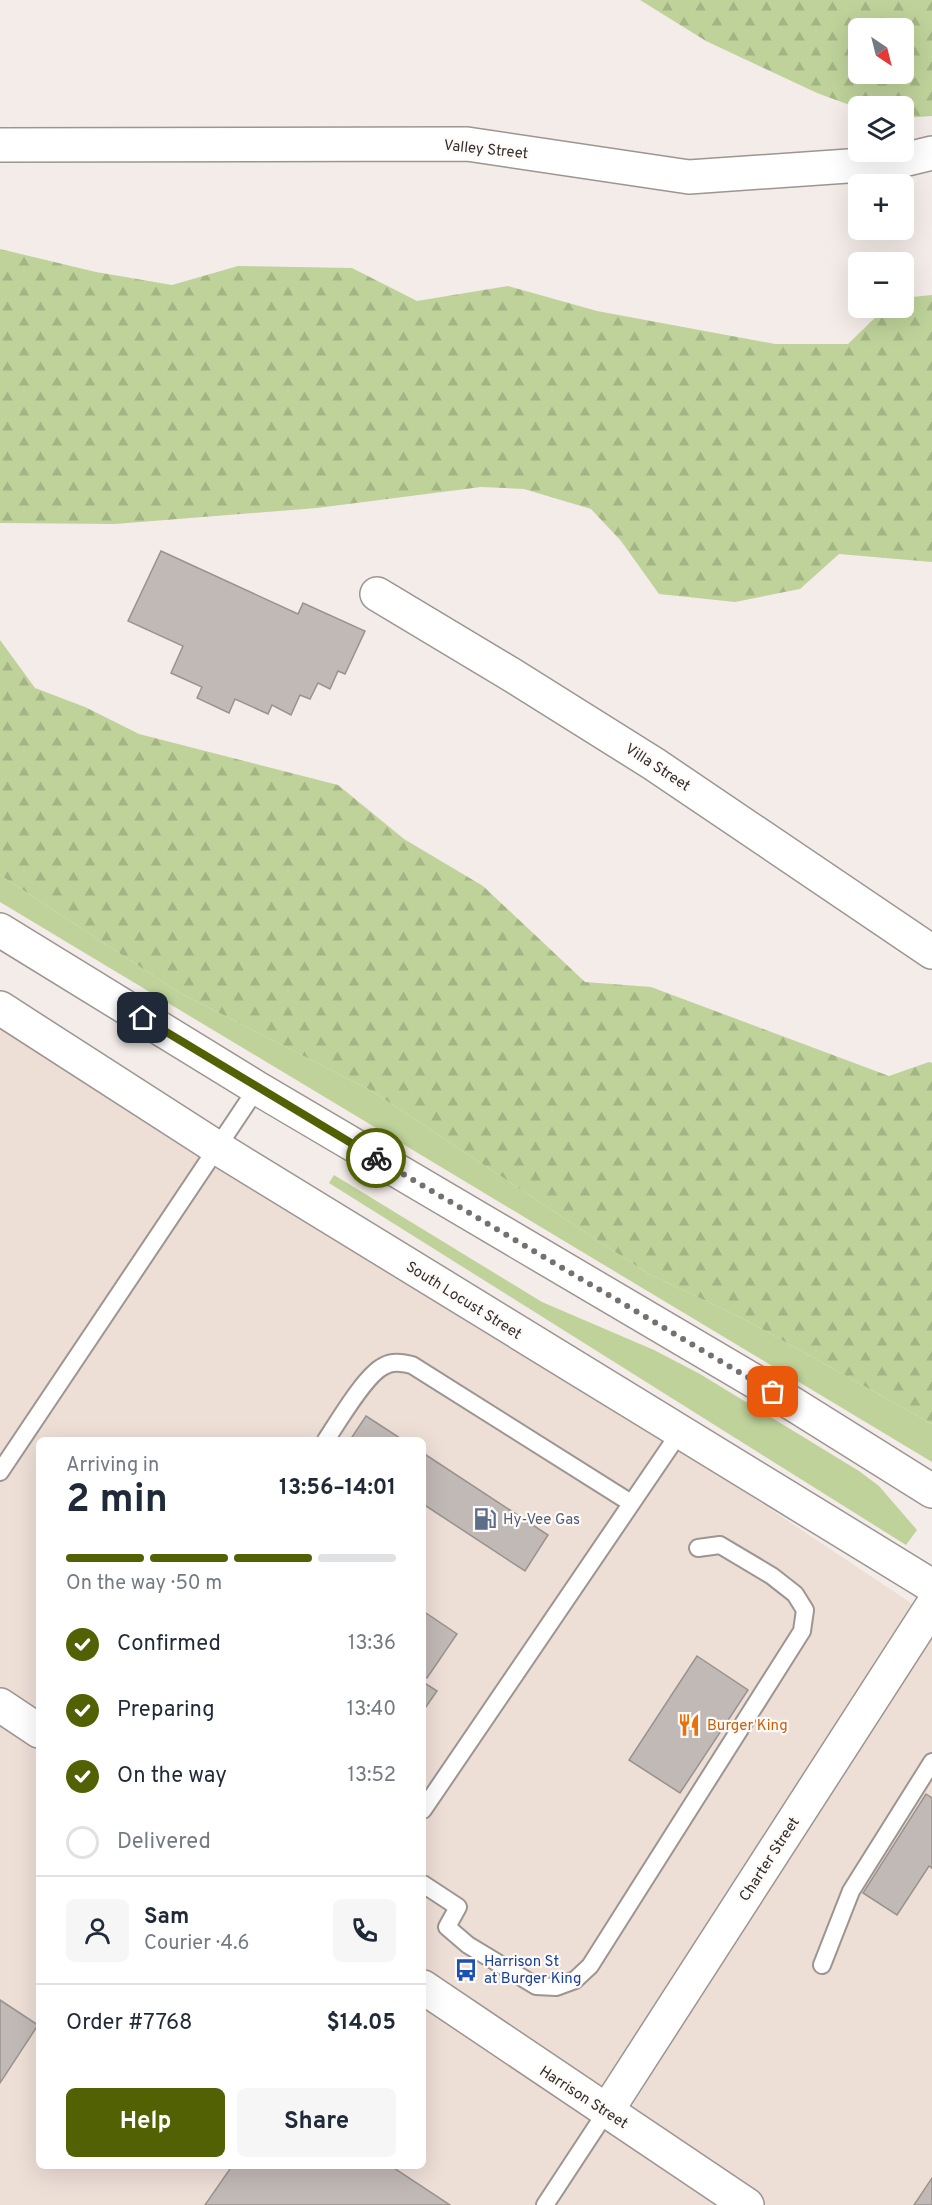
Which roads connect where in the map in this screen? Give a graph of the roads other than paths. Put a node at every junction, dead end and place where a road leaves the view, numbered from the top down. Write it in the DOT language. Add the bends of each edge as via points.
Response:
graph roads {
  1 [pos="0,145"];
  2 [pos="932,153"];
  3 [pos="377,594"];
  4 [pos="0,930"];
  5 [pos="932,952"];
  6 [pos="0,1008"];
  7 [pos="256,1088"];
  8 [pos="216,1147"];
  9 [pos="680,1432"];
  10 [pos="328,1437"];
  11 [pos="0,1472"];
  12 [pos="932,1491"];
  13 [pos="631,1503"];
  14 [pos="698,1548"];
  15 [pos="932,1586"];
  16 [pos="932,1606"];
  17 [pos="0,1705"];
  18 [pos="36,1729"];
  19 [pos="932,1762"];
  20 [pos="426,1806"];
  21 [pos="426,1886"];
  22 [pos="822,1965"];
  23 [pos="426,1989"];
  24 [pos="606,2112"];
  25 [pos="545,2205"];
  26 [pos="747,2205"];
  1 -- 2 [label="main road, Valley Street" via="467,144 689,177 891,163"];
  3 -- 5 [label="main road, Villa Street" via="654,764"];
  4 -- 7 [label="main road"];
  6 -- 8 [label="main road, South Locust Street"];
  7 -- 8 [label="lane"];
  7 -- 12 [label="main road" via="793,1404"];
  8 -- 9 [label="main road, South Locust Street"];
  8 -- 11 [label="lane"];
  9 -- 13 [label="lane"];
  9 -- 15 [label="main road, South Locust Street"];
  10 -- 13 [label="lane" via="373,1373 399,1362 412,1365"];
  13 -- 20 [label="lane"];
  14 -- 21 [label="lane" via="720,1545 795,1594 805,1610 802,1631 590,1966 575,1980 556,1987 536,1986 468,1945 447,1927 458,1907"];
  16 -- 24 [label="main road, Charter Street"];
  17 -- 18 [label="main road"];
  19 -- 22 [label="lane" via="851,1891"];
  23 -- 24 [label="main road, Harrison Street"];
  24 -- 25 [label="lane"];
  24 -- 26 [label="main road, Harrison Street"];
}
